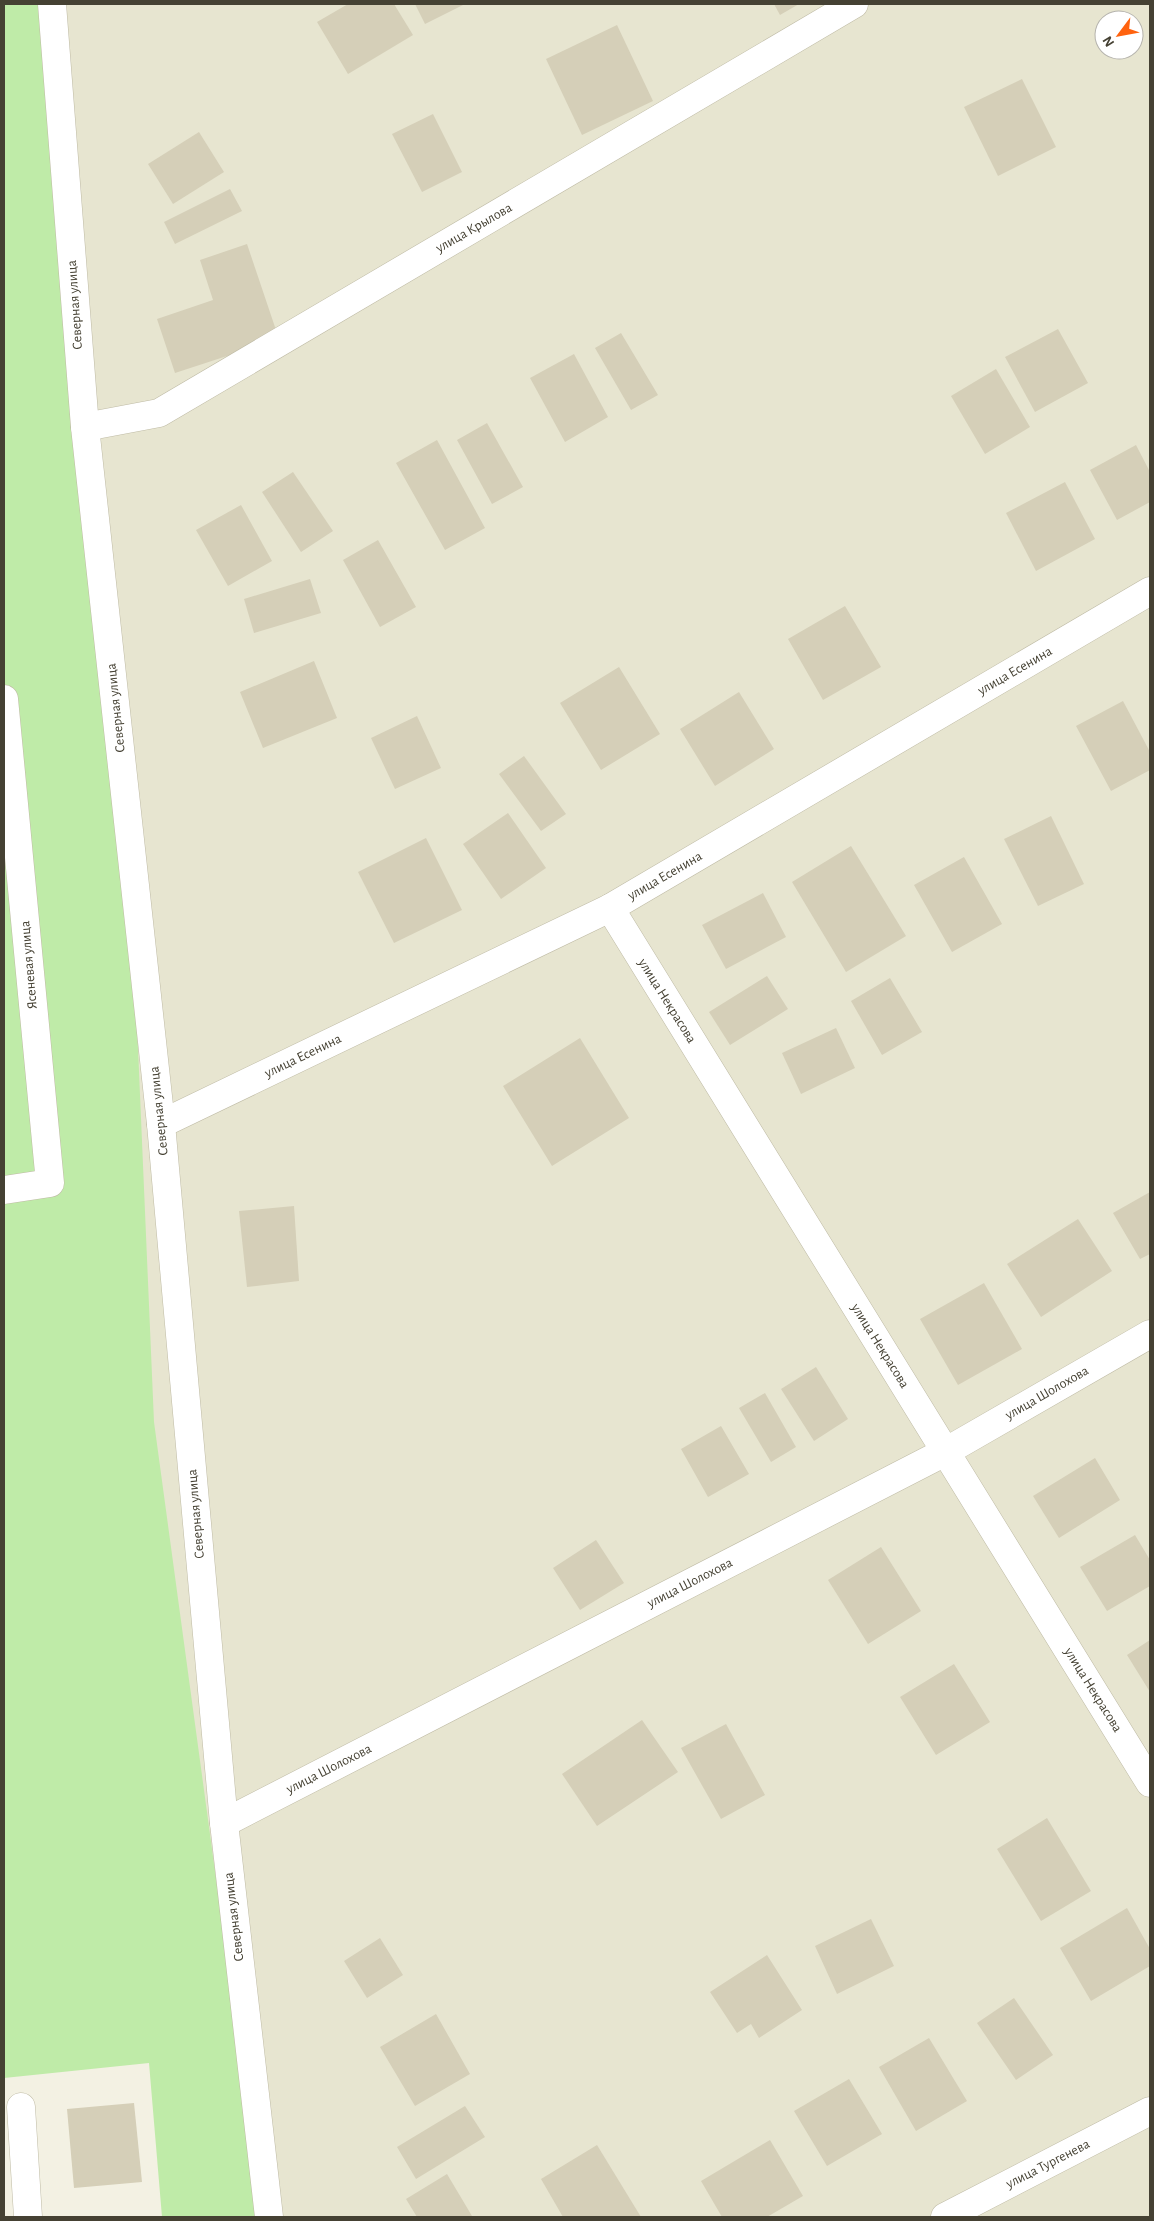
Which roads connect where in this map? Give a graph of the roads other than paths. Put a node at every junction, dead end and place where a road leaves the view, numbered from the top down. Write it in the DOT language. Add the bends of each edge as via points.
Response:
graph roads {
  1 [pos="52,4"];
  2 [pos="854,4"];
  3 [pos="85,426"];
  4 [pos="1150,591"];
  5 [pos="4,699"];
  6 [pos="610,908"];
  7 [pos="161,1124"];
  8 [pos="4,1190"];
  9 [pos="1150,1334"];
  10 [pos="945,1452"];
  11 [pos="1150,1783"];
  12 [pos="224,1823"];
  13 [pos="21,2107"];
  14 [pos="1150,2111"];
  15 [pos="28,2217"];
  16 [pos="269,2217"];
  17 [pos="945,2217"];
  1 -- 3 [label="street, Северная улица"];
  2 -- 3 [label="street, улица Крылова" via="159,413"];
  3 -- 7 [label="street, Северная улица"];
  4 -- 6 [label="street, улица Есенина"];
  5 -- 8 [label="street, Ясеневая улица" via="50,1184"];
  6 -- 7 [label="street, улица Есенина"];
  6 -- 10 [label="street, улица Некрасова"];
  7 -- 12 [label="street, Северная улица"];
  9 -- 10 [label="street, улица Шолохова"];
  10 -- 11 [label="street, улица Некрасова"];
  10 -- 12 [label="street, улица Шолохова"];
  12 -- 16 [label="street, Северная улица"];
  13 -- 15 [label="street"];
  14 -- 17 [label="street, улица Тургенева"];
}
